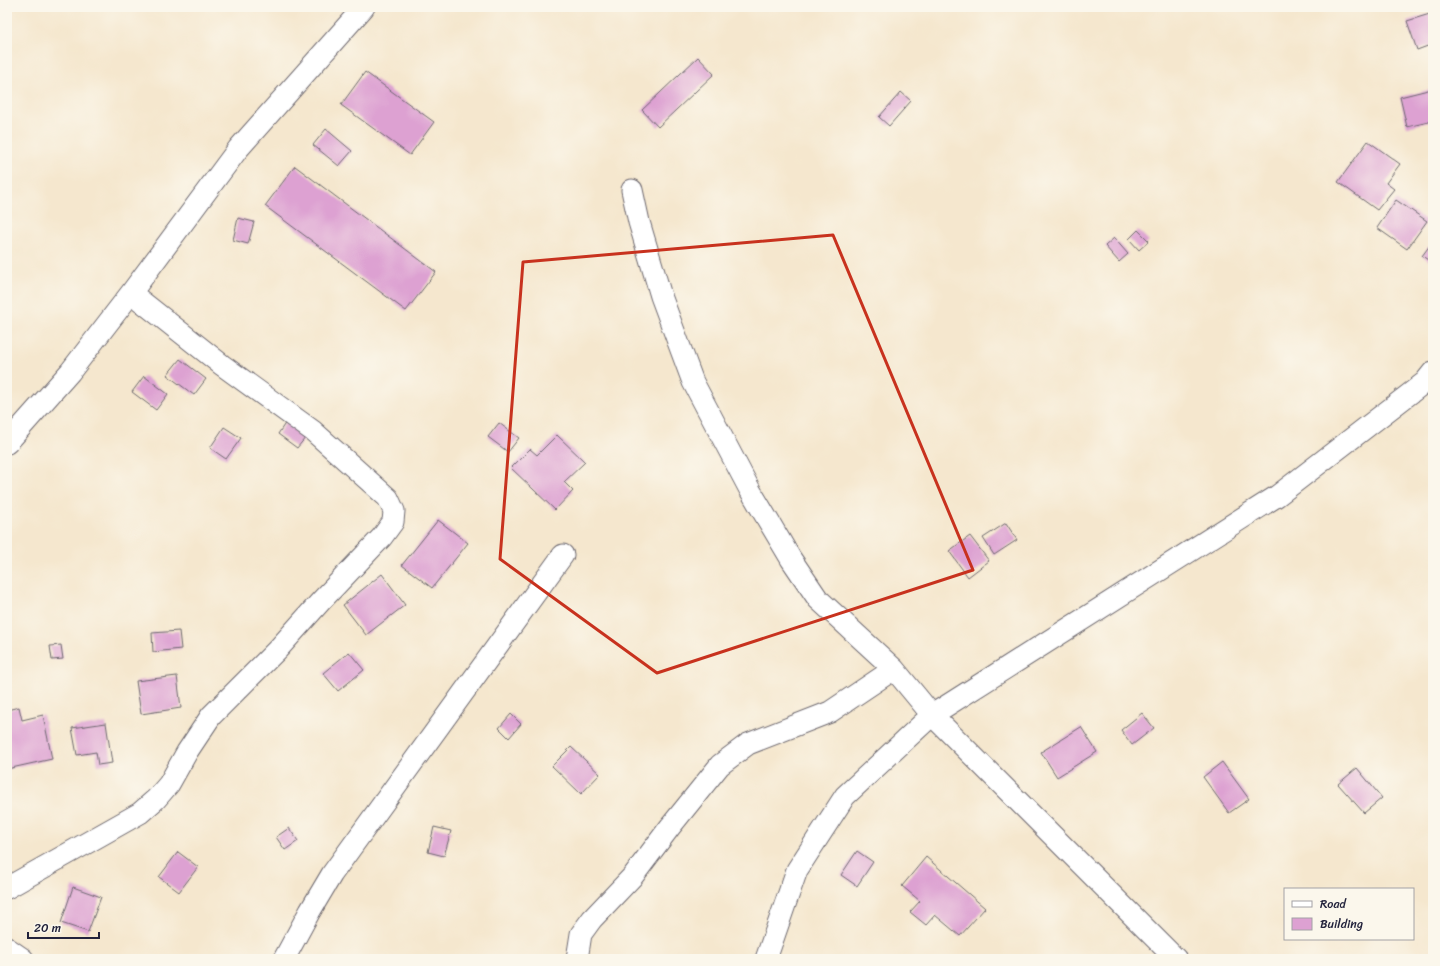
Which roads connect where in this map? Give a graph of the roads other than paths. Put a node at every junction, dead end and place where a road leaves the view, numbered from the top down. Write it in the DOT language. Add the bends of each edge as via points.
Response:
graph roads {
  1 [pos="364,7"];
  2 [pos="632,190"];
  3 [pos="131,293"];
  4 [pos="1433,372"];
  5 [pos="7,443"];
  6 [pos="563,555"];
  7 [pos="894,670"];
  8 [pos="932,715"];
  9 [pos="7,888"];
  10 [pos="7,948"];
  11 [pos="23,959"];
  12 [pos="284,959"];
  13 [pos="577,959"];
  14 [pos="766,959"];
  15 [pos="1176,959"];
  1 -- 3 [label="street" via="238,149"];
  2 -- 7 [label="street" via="660,296 693,382 750,490 790,559 818,599"];
  3 -- 5 [label="street" via="70,372"];
  3 -- 9 [label="street" via="222,365 313,431 388,498 394,511 393,522 278,650 211,716 169,784 156,799 140,813"];
  4 -- 8 [label="street" via="1425,382 1277,496"];
  6 -- 12 [label="street" via="332,874"];
  7 -- 8 [label="street"];
  7 -- 13 [label="street" via="830,712 748,744 720,765 633,876 592,919 581,934"];
  8 -- 14 [label="street" via="845,796 797,870"];
  8 -- 15 [label="street"];
  10 -- 11 [label="street"];
}
